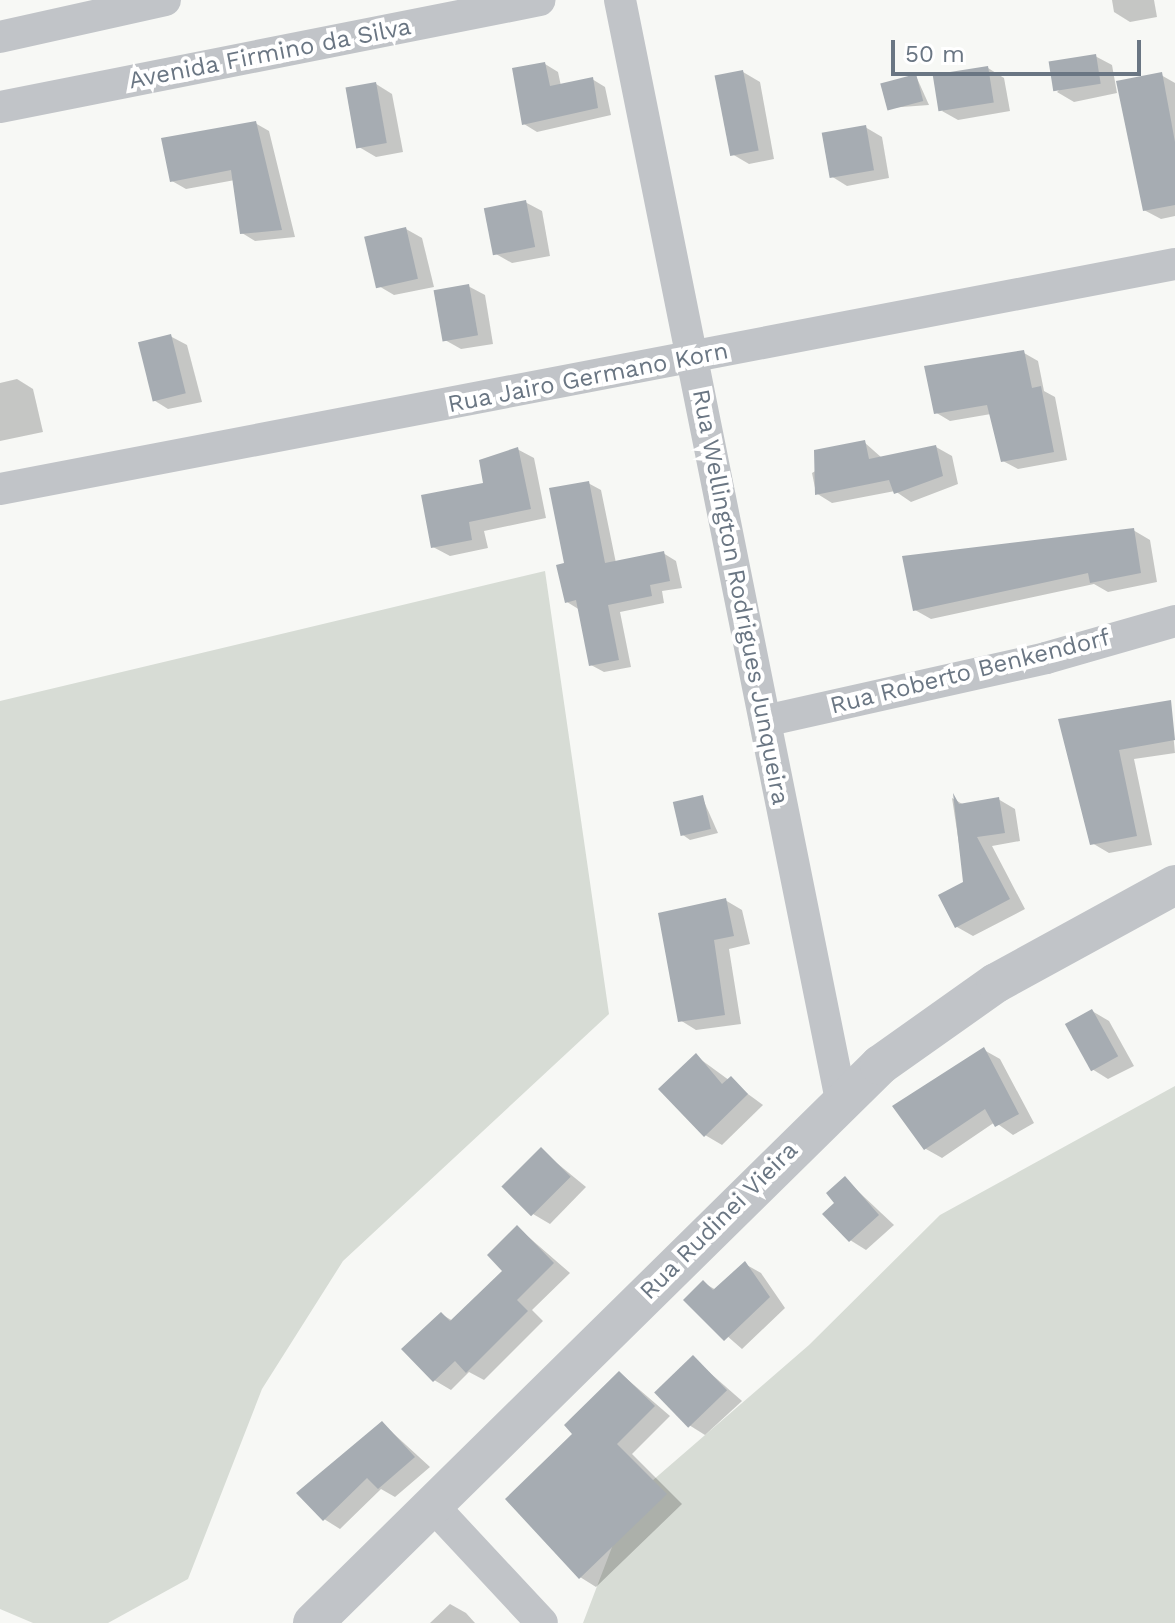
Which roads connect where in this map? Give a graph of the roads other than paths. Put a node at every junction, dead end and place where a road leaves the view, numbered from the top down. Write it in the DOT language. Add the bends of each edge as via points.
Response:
graph roads {
  1 [pos="165,0"];
  2 [pos="540,0"];
  3 [pos="620,0"];
  4 [pos="0,37"];
  5 [pos="0,107"];
  6 [pos="1175,264"];
  7 [pos="692,359"];
  8 [pos="0,489"];
  9 [pos="1175,621"];
  10 [pos="765,721"];
  11 [pos="1175,885"];
  12 [pos="841,1100"];
  13 [pos="432,1505"];
  14 [pos="313,1623"];
  15 [pos="542,1623"];
  1 -- 4 [label="street"];
  2 -- 5 [label="street, Avenida Firmino da Silva"];
  3 -- 7 [label="street, Rua Wellington Rodrigues Junqueira"];
  6 -- 7 [label="street, Rua Jairo Germano Korn"];
  7 -- 8 [label="street, Rua Jairo Germano Korn"];
  7 -- 10 [label="street, Rua Wellington Rodrigues Junqueira"];
  9 -- 10 [label="street, Rua Roberto Benkendorf" via="1046,658"];
  10 -- 12 [label="street, Rua Wellington Rodrigues Junqueira"];
  11 -- 12 [label="street, Rua Rudinei Vieira" via="949,1013"];
  12 -- 13 [label="street, Rua Rudinei Vieira"];
  13 -- 14 [label="street, Rua Rudinei Vieira"];
  13 -- 15 [label="street"];
}
